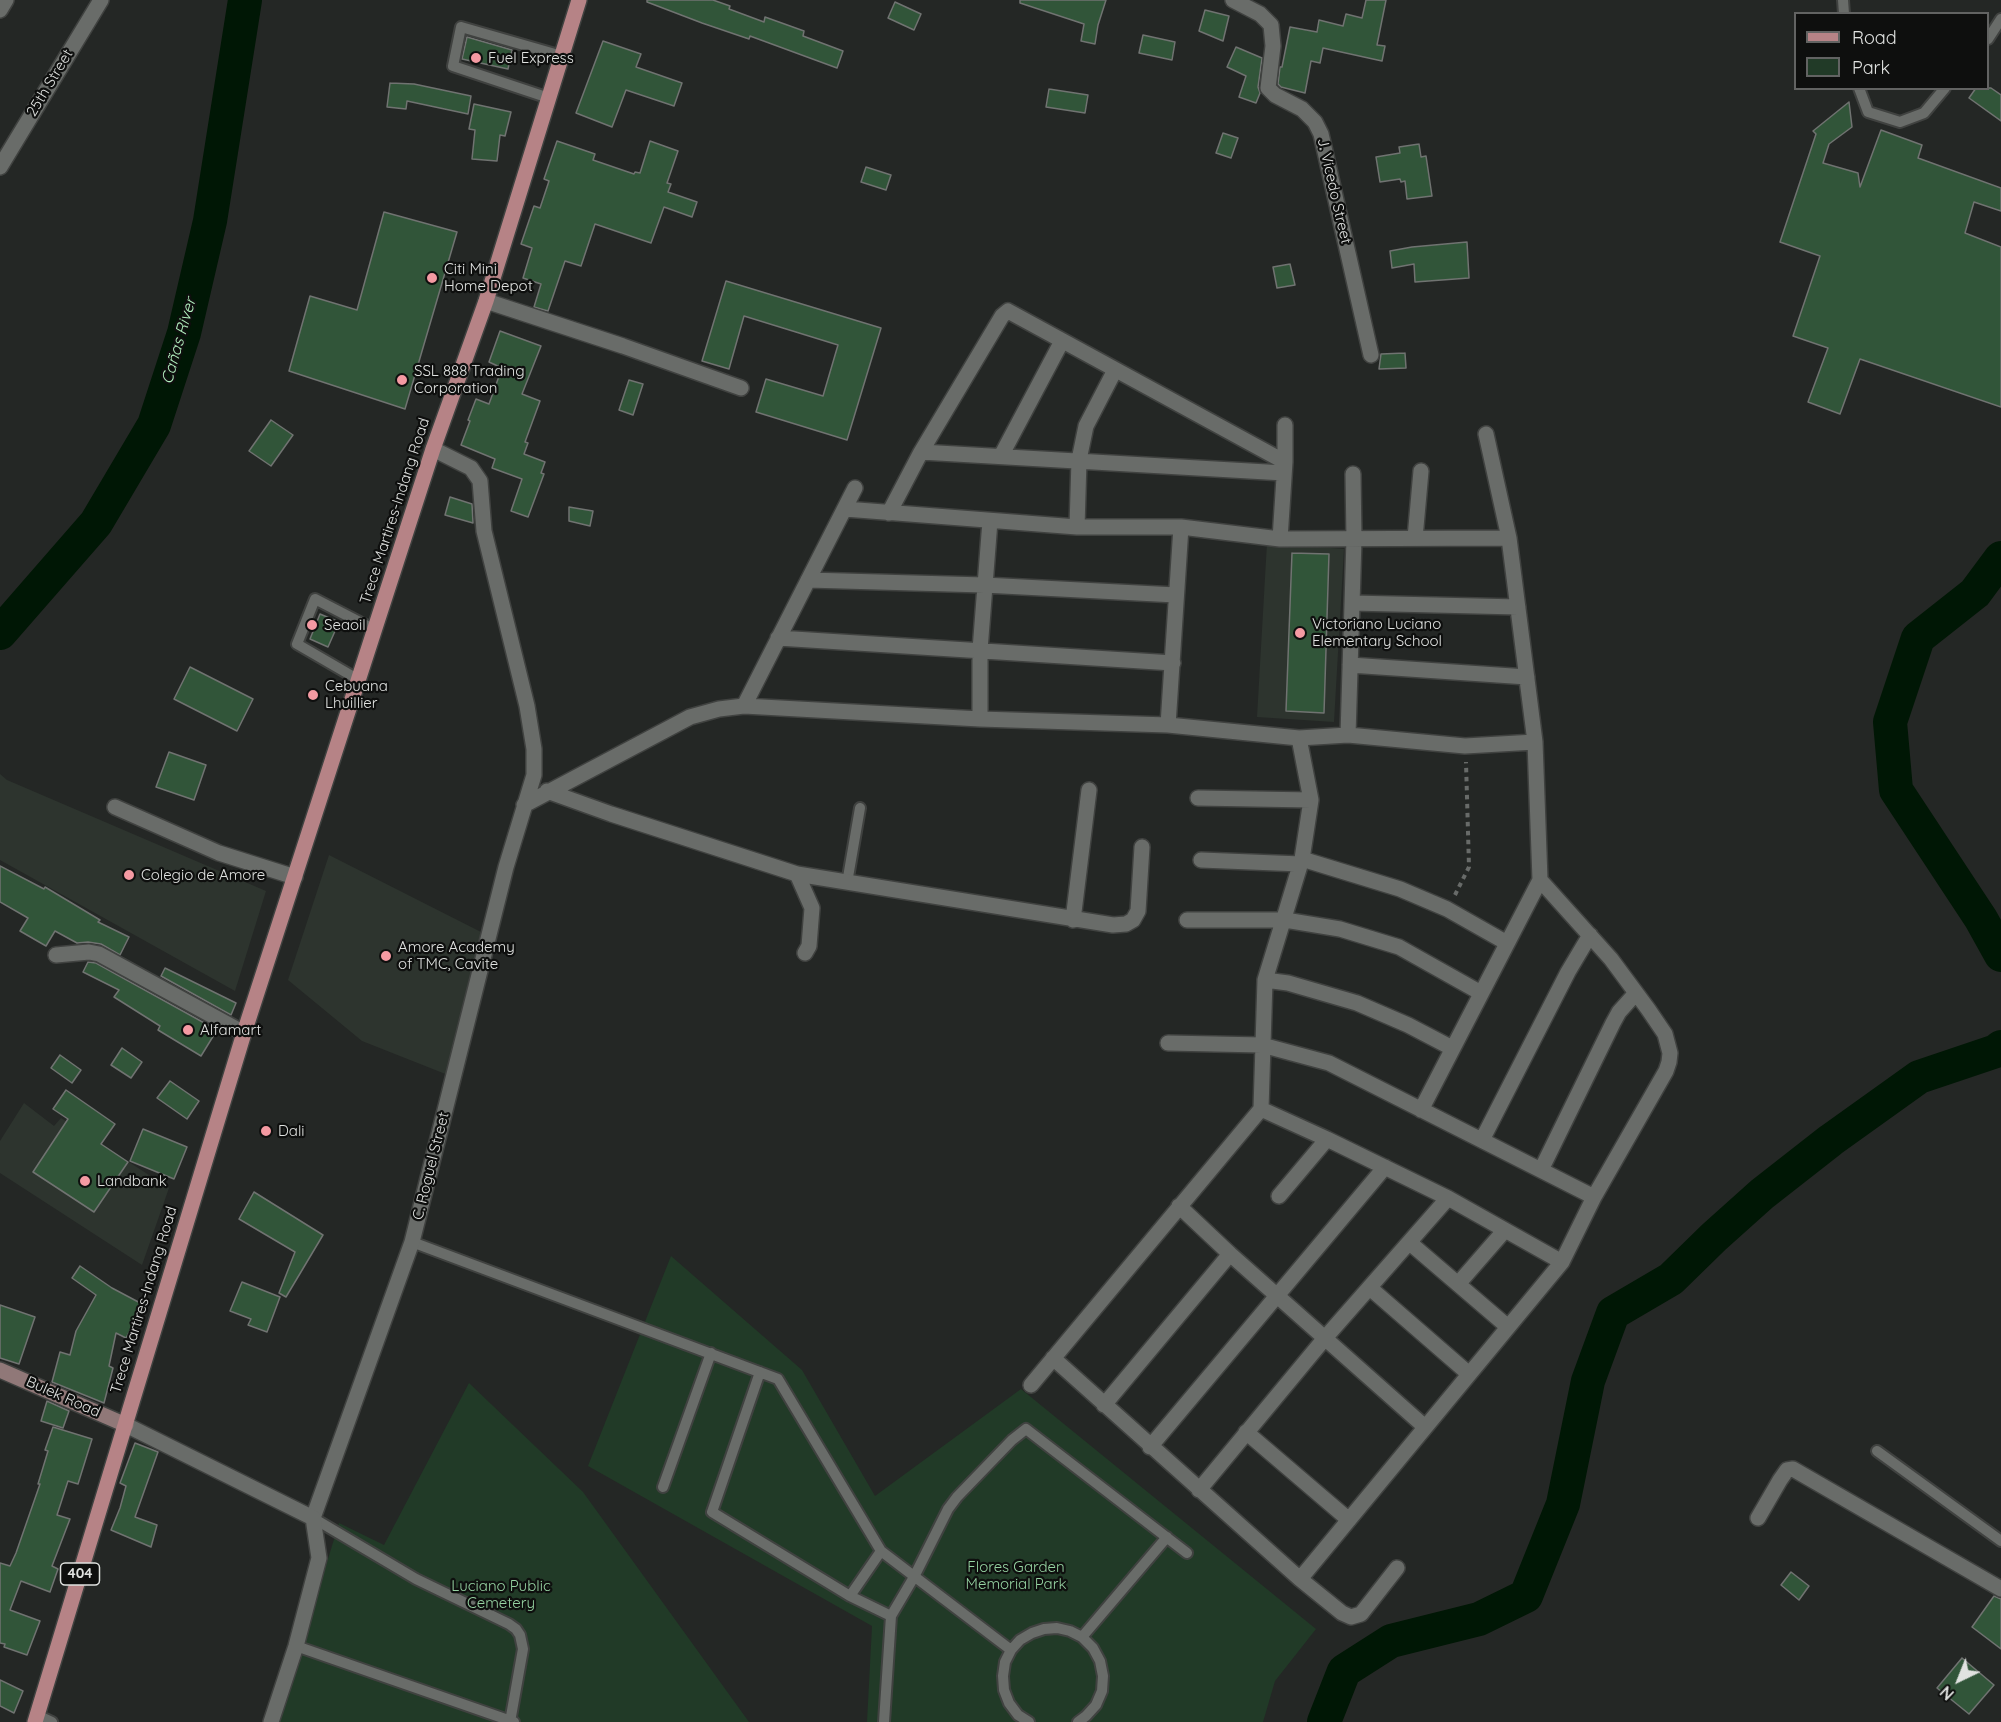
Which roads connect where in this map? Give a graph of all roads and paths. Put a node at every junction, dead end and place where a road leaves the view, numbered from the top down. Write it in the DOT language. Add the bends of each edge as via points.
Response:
graph roads {
  1 [pos="6,0"];
  2 [pos="101,0"];
  3 [pos="579,0"];
  4 [pos="1233,0"];
  5 [pos="0,10"];
  6 [pos="2001,19"];
  7 [pos="1989,37"];
  8 [pos="562,56"];
  9 [pos="1860,90"];
  10 [pos="1943,90"];
  11 [pos="549,98"];
  12 [pos="0,167"];
  13 [pos="486,302"];
  14 [pos="1062,341"];
  15 [pos="1371,355"];
  16 [pos="1114,370"];
  17 [pos="741,388"];
  18 [pos="1285,425"];
  19 [pos="1486,434"];
  20 [pos="433,449"];
  21 [pos="921,452"];
  22 [pos="1001,456"];
  23 [pos="1079,460"];
  24 [pos="1285,467"];
  25 [pos="1421,471"];
  26 [pos="1353,474"];
  27 [pos="855,488"];
  28 [pos="845,508"];
  29 [pos="889,513"];
  30 [pos="990,521"];
  31 [pos="1077,527"];
  32 [pos="1181,527"];
  33 [pos="1415,538"];
  34 [pos="1509,538"];
  35 [pos="1280,539"];
  36 [pos="1354,539"];
  37 [pos="808,580"];
  38 [pos="984,585"];
  39 [pos="1176,595"];
  40 [pos="1352,603"];
  41 [pos="1518,607"];
  42 [pos="375,630"];
  43 [pos="778,638"];
  44 [pos="980,650"];
  45 [pos="1173,663"];
  46 [pos="1350,666"];
  47 [pos="1527,676"];
  48 [pos="359,680"];
  49 [pos="744,706"];
  50 [pos="980,719"];
  51 [pos="1168,725"];
  52 [pos="1348,735"];
  53 [pos="1299,738"];
  54 [pos="1535,742"];
  55 [pos="1465,746"];
  56 [pos="1089,790"];
  57 [pos="548,791"];
  58 [pos="1198,798"];
  59 [pos="1311,800"];
  60 [pos="524,805"];
  61 [pos="115,807"];
  62 [pos="860,808"];
  63 [pos="1142,847"];
  64 [pos="1201,860"];
  65 [pos="1302,861"];
  66 [pos="797,874"];
  67 [pos="296,876"];
  68 [pos="1540,880"];
  69 [pos="847,883"];
  70 [pos="1447,909"];
  71 [pos="1073,920"];
  72 [pos="1187,920"];
  73 [pos="1285,920"];
  74 [pos="1590,935"];
  75 [pos="1507,943"];
  76 [pos="805,953"];
  77 [pos="57,955"];
  78 [pos="1265,980"];
  79 [pos="1482,993"];
  80 [pos="1636,993"];
  81 [pos="244,1034"];
  82 [pos="1168,1043"];
  83 [pos="1262,1045"];
  84 [pos="1452,1048"];
  85 [pos="1261,1109"];
  86 [pos="1421,1110"];
  87 [pos="1328,1138"];
  88 [pos="1482,1140"];
  89 [pos="1385,1167"];
  90 [pos="1541,1170"];
  91 [pos="1279,1196"];
  92 [pos="1594,1197"];
  93 [pos="1448,1198"];
  94 [pos="1179,1206"];
  95 [pos="1505,1230"];
  96 [pos="412,1242"];
  97 [pos="1410,1243"];
  98 [pos="1230,1254"];
  99 [pos="1562,1262"];
  100 [pos="1458,1284"];
  101 [pos="1370,1288"];
  102 [pos="1277,1296"];
  103 [pos="1508,1327"];
  104 [pos="1325,1338"];
  105 [pos="711,1353"];
  106 [pos="1053,1358"];
  107 [pos="0,1370"];
  108 [pos="760,1372"];
  109 [pos="1468,1374"];
  110 [pos="1031,1385"];
  111 [pos="1104,1405"];
  112 [pos="126,1425"];
  113 [pos="1425,1427"];
  114 [pos="1246,1432"];
  115 [pos="1150,1447"];
  116 [pos="1877,1451"];
  117 [pos="663,1487"];
  118 [pos="1199,1490"];
  119 [pos="313,1518"];
  120 [pos="1758,1518"];
  121 [pos="1349,1520"];
  122 [pos="1167,1537"];
  123 [pos="2001,1542"];
  124 [pos="881,1551"];
  125 [pos="1187,1553"];
  126 [pos="1397,1568"];
  127 [pos="915,1577"];
  128 [pos="1300,1579"];
  129 [pos="2001,1588"];
  130 [pos="850,1596"];
  131 [pos="891,1617"];
  132 [pos="1082,1637"];
  133 [pos="296,1646"];
  134 [pos="1011,1650"];
  135 [pos="36,1718"];
  136 [pos="52,1722"];
  137 [pos="271,1722"];
  138 [pos="512,1722"];
  139 [pos="884,1722"];
  140 [pos="1029,1722"];
  141 [pos="1078,1722"];
  1 -- 5 [label="street"];
  2 -- 12 [label="street, 25th Street"];
  3 -- 8 [label="main road, Trece Martires-Indang Road / 404"];
  4 -- 15 [label="street, J. Vicedo Street" via="1260,14 1271,25 1268,88 1302,109 1321,134"];
  6 -- 7 [label="lane"];
  8 -- 11 [label="main road, Trece Martires-Indang Road / 404"];
  8 -- 11 [label="lane" via="461,27 453,66"];
  9 -- 10 [label="lane" via="1868,112 1900,122 1924,113"];
  11 -- 13 [label="main road, Trece Martires-Indang Road / 404"];
  13 -- 17 [label="street"];
  13 -- 20 [label="main road, Trece Martires-Indang Road / 404"];
  14 -- 16 [label="street"];
  14 -- 21 [label="street" via="1008,311"];
  14 -- 22 [label="street"];
  16 -- 23 [label="street" via="1086,426"];
  16 -- 24 [label="street"];
  18 -- 24 [label="street"];
  19 -- 34 [label="street"];
  20 -- 42 [label="main road, Trece Martires-Indang Road / 404"];
  20 -- 60 [label="street, C. Roguel Street" via="471,468 480,481 486,540 532,736 534,775"];
  21 -- 22 [label="street"];
  21 -- 29 [label="street"];
  22 -- 23 [label="street"];
  23 -- 24 [label="street"];
  23 -- 31 [label="street"];
  24 -- 35 [label="street"];
  25 -- 33 [label="street"];
  26 -- 36 [label="street"];
  27 -- 28 [label="street"];
  28 -- 29 [label="street"];
  28 -- 37 [label="street"];
  29 -- 30 [label="street"];
  30 -- 31 [label="street"];
  30 -- 38 [label="street"];
  31 -- 32 [label="street"];
  32 -- 35 [label="street"];
  32 -- 39 [label="street"];
  33 -- 34 [label="street"];
  33 -- 36 [label="street"];
  34 -- 41 [label="street"];
  35 -- 36 [label="street"];
  36 -- 40 [label="street"];
  37 -- 38 [label="street"];
  37 -- 43 [label="street"];
  38 -- 39 [label="street"];
  38 -- 44 [label="street"];
  39 -- 45 [label="street"];
  40 -- 41 [label="street"];
  40 -- 46 [label="street"];
  41 -- 47 [label="street"];
  42 -- 48 [label="main road, Trece Martires-Indang Road / 404"];
  42 -- 48 [label="lane" via="315,599 297,644"];
  43 -- 44 [label="street"];
  43 -- 49 [label="street"];
  44 -- 45 [label="street"];
  44 -- 50 [label="street"];
  45 -- 51 [label="street"];
  46 -- 47 [label="street"];
  46 -- 52 [label="street"];
  47 -- 54 [label="street"];
  48 -- 67 [label="main road, Trece Martires-Indang Road / 404"];
  49 -- 50 [label="street"];
  49 -- 57 [label="street" via="690,717"];
  50 -- 51 [label="street"];
  51 -- 53 [label="street"];
  52 -- 53 [label="street"];
  52 -- 55 [label="street"];
  53 -- 59 [label="street"];
  54 -- 55 [label="street"];
  54 -- 68 [label="street"];
  55 -- 70 [label="path" via="1469,867"];
  56 -- 71 [label="street"];
  57 -- 60 [label="street"];
  57 -- 66 [label="street"];
  58 -- 59 [label="street"];
  59 -- 65 [label="street"];
  60 -- 96 [label="street, C. Roguel Street"];
  61 -- 67 [label="street" via="219,853"];
  62 -- 69 [label="lane"];
  63 -- 71 [label="street" via="1138,911 1133,920 1113,925"];
  64 -- 65 [label="street"];
  65 -- 70 [label="street" via="1400,889"];
  65 -- 73 [label="street"];
  66 -- 69 [label="street"];
  66 -- 76 [label="street" via="812,908"];
  67 -- 81 [label="main road, Trece Martires-Indang Road / 404"];
  68 -- 74 [label="street"];
  68 -- 75 [label="street"];
  69 -- 71 [label="street"];
  70 -- 75 [label="street"];
  72 -- 73 [label="street"];
  73 -- 78 [label="street"];
  73 -- 79 [label="street" via="1340,929 1399,947"];
  74 -- 80 [label="street"];
  74 -- 88 [label="street"];
  75 -- 79 [label="street"];
  77 -- 81 [label="street" via="99,954"];
  78 -- 83 [label="street"];
  78 -- 84 [label="street" via="1288,982 1357,1003"];
  79 -- 84 [label="street"];
  80 -- 90 [label="street" via="1613,1023"];
  80 -- 92 [label="street" via="1665,1034 1669,1062"];
  81 -- 112 [label="main road, Trece Martires-Indang Road / 404"];
  82 -- 83 [label="street"];
  83 -- 85 [label="street"];
  83 -- 86 [label="street" via="1329,1064"];
  84 -- 86 [label="street"];
  85 -- 87 [label="street"];
  85 -- 94 [label="street"];
  86 -- 88 [label="street"];
  87 -- 89 [label="street"];
  87 -- 91 [label="street"];
  88 -- 90 [label="street"];
  89 -- 93 [label="street"];
  89 -- 102 [label="street"];
  90 -- 92 [label="street"];
  92 -- 99 [label="street"];
  93 -- 95 [label="street"];
  93 -- 97 [label="street"];
  94 -- 98 [label="street"];
  94 -- 106 [label="street"];
  95 -- 99 [label="street"];
  95 -- 100 [label="street"];
  96 -- 105 [label="lane"];
  96 -- 119 [label="street, C. Roguel Street"];
  97 -- 100 [label="street"];
  97 -- 101 [label="street"];
  98 -- 102 [label="street"];
  98 -- 111 [label="street"];
  99 -- 103 [label="street"];
  100 -- 103 [label="street"];
  101 -- 104 [label="street"];
  101 -- 109 [label="street"];
  102 -- 104 [label="street"];
  102 -- 115 [label="street"];
  103 -- 109 [label="street"];
  104 -- 113 [label="street"];
  104 -- 114 [label="street"];
  105 -- 108 [label="lane"];
  105 -- 117 [label="lane"];
  106 -- 110 [label="street"];
  106 -- 111 [label="street"];
  107 -- 112 [label="main road, Bulek Road"];
  108 -- 124 [label="lane" via="778,1379"];
  108 -- 130 [label="lane" via="712,1512"];
  109 -- 113 [label="street"];
  111 -- 115 [label="street"];
  112 -- 119 [label="street"];
  112 -- 135 [label="main road, Trece Martires-Indang Road / 404"];
  113 -- 121 [label="street"];
  114 -- 118 [label="street"];
  114 -- 121 [label="street"];
  115 -- 118 [label="street"];
  116 -- 123 [label="lane"];
  118 -- 128 [label="street"];
  119 -- 133 [label="street" via="319,1558"];
  119 -- 138 [label="lane" via="416,1580 516,1629 523,1649"];
  120 -- 129 [label="street" via="1787,1470 1793,1469"];
  121 -- 128 [label="street"];
  122 -- 125 [label="lane"];
  122 -- 127 [label="lane" via="1026,1429 957,1497 941,1520"];
  122 -- 132 [label="lane"];
  124 -- 127 [label="lane"];
  124 -- 130 [label="lane"];
  126 -- 128 [label="street" via="1361,1614 1351,1617"];
  127 -- 131 [label="lane"];
  127 -- 134 [label="lane"];
  130 -- 131 [label="lane"];
  131 -- 139 [label="lane"];
  132 -- 134 [label="lane" via="1058,1628 1044,1629 1020,1640"];
  132 -- 141 [label="lane" via="1093,1648 1104,1676 1096,1705"];
  133 -- 137 [label="street"];
  133 -- 138 [label="lane"];
  134 -- 140 [label="lane" via="1005,1662 1004,1690 1009,1703"];
  135 -- 136 [label="lane"];
}
